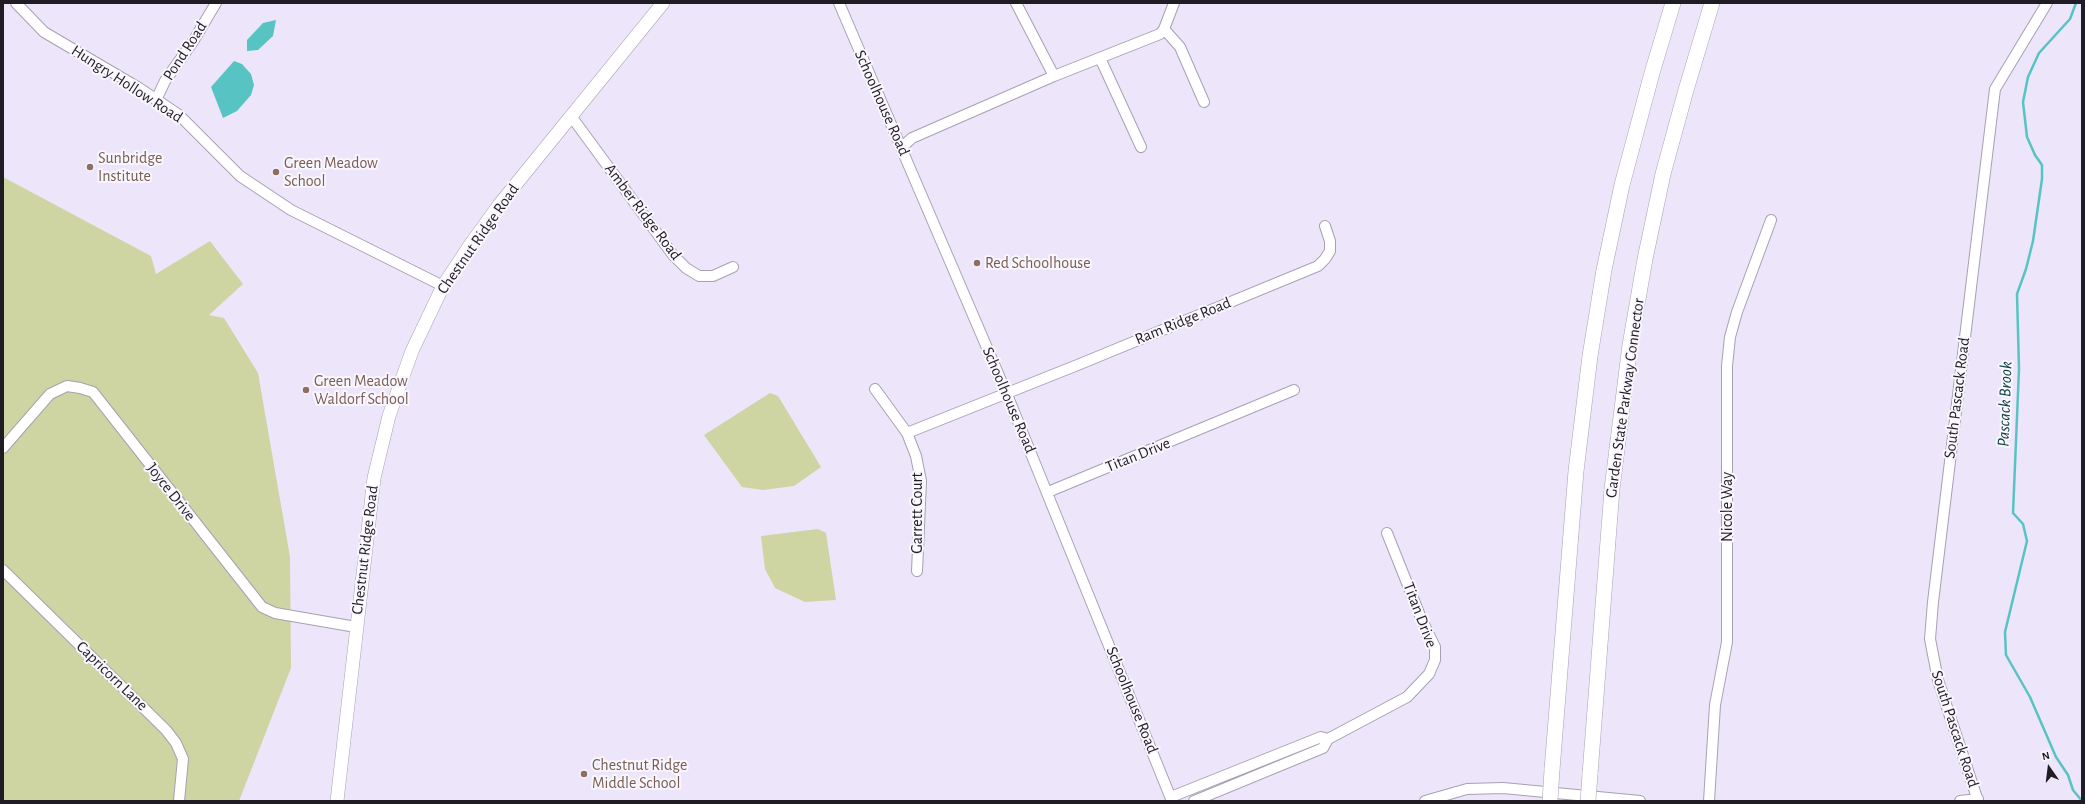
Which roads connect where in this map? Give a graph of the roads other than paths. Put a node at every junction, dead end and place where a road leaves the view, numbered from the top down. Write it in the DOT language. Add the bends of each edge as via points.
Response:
graph roads {
  1 [pos="16,3"];
  2 [pos="216,3"];
  3 [pos="663,3"];
  4 [pos="839,3"];
  5 [pos="1016,3"];
  6 [pos="1174,3"];
  7 [pos="1673,3"];
  8 [pos="1712,3"];
  9 [pos="2047,3"];
  10 [pos="1164,29"];
  11 [pos="1100,58"];
  12 [pos="1054,76"];
  13 [pos="156,100"];
  14 [pos="1204,102"];
  15 [pos="571,116"];
  16 [pos="902,147"];
  17 [pos="1141,147"];
  18 [pos="1771,220"];
  19 [pos="1325,226"];
  20 [pos="733,267"];
  21 [pos="443,286"];
  22 [pos="875,389"];
  23 [pos="1294,390"];
  24 [pos="1006,392"];
  25 [pos="907,432"];
  26 [pos="3,448"];
  27 [pos="1048,492"];
  28 [pos="1387,534"];
  29 [pos="3,570"];
  30 [pos="917,571"];
  31 [pos="356,627"];
  32 [pos="1328,739"];
  33 [pos="1172,799"];
  34 [pos="1978,800"];
  35 [pos="179,801"];
  36 [pos="337,801"];
  37 [pos="1194,801"];
  38 [pos="1425,801"];
  39 [pos="1550,801"];
  40 [pos="1588,801"];
  41 [pos="1640,801"];
  42 [pos="1708,801"];
  43 [pos="1960,801"];
  1 -- 13 [label="street, Hungry Hollow Road" via="44,32"];
  2 -- 13 [label="street, Pond Road" via="165,81"];
  3 -- 15 [label="main road, Chestnut Ridge Road"];
  4 -- 16 [label="street, Schoolhouse Road"];
  5 -- 12 [label="street"];
  6 -- 10 [label="street"];
  7 -- 39 [label="highway, bridge" via="1622,185 1591,349 1575,478"];
  8 -- 40 [label="highway, Garden State Parkway Connector, bridge" via="1665,167 1646,252 1630,345 1612,481"];
  9 -- 34 [label="street, South Pascack Road" via="1994,89 1933,602 1930,639 1938,680"];
  10 -- 11 [label="street" via="1160,34"];
  10 -- 14 [label="street" via="1180,47"];
  11 -- 12 [label="street"];
  11 -- 17 [label="street"];
  12 -- 16 [label="street" via="912,138"];
  13 -- 21 [label="street, Hungry Hollow Road" via="179,115 240,176 291,210"];
  15 -- 20 [label="street, Amber Ridge Road" via="686,268 699,276 713,276"];
  15 -- 21 [label="main road, Chestnut Ridge Road" via="499,205"];
  16 -- 24 [label="street, Schoolhouse Road"];
  18 -- 42 [label="street, Nicole Way" via="1730,337 1727,366 1727,642 1715,705"];
  19 -- 24 [label="street, Ram Ridge Road" via="1330,240 1330,251 1318,266"];
  21 -- 31 [label="main road, Chestnut Ridge Road" via="412,351 396,391 383,435 374,478"];
  22 -- 25 [label="street, Garrett Court"];
  23 -- 27 [label="street, Titan Drive"];
  24 -- 25 [label="street"];
  24 -- 27 [label="street, Schoolhouse Road"];
  25 -- 30 [label="street, Garrett Court" via="916,456 921,481"];
  26 -- 31 [label="street, Joyce Drive" via="50,394 68,386 93,392 262,607 275,613"];
  27 -- 33 [label="street, Schoolhouse Road"];
  28 -- 32 [label="street, Titan Drive" via="1434,647 1435,660 1429,674 1407,697"];
  29 -- 35 [label="street, Capricorn Lane" via="166,730 176,743 182,759"];
  31 -- 36 [label="main road, Chestnut Ridge Road"];
  32 -- 33 [label="street, Titan Drive" via="1321,737"];
  32 -- 37 [label="street, Titan Drive" via="1323,748"];
  34 -- 43 [label="street"];
  38 -- 41 [label="street" via="1467,789 1503,788"];
}
